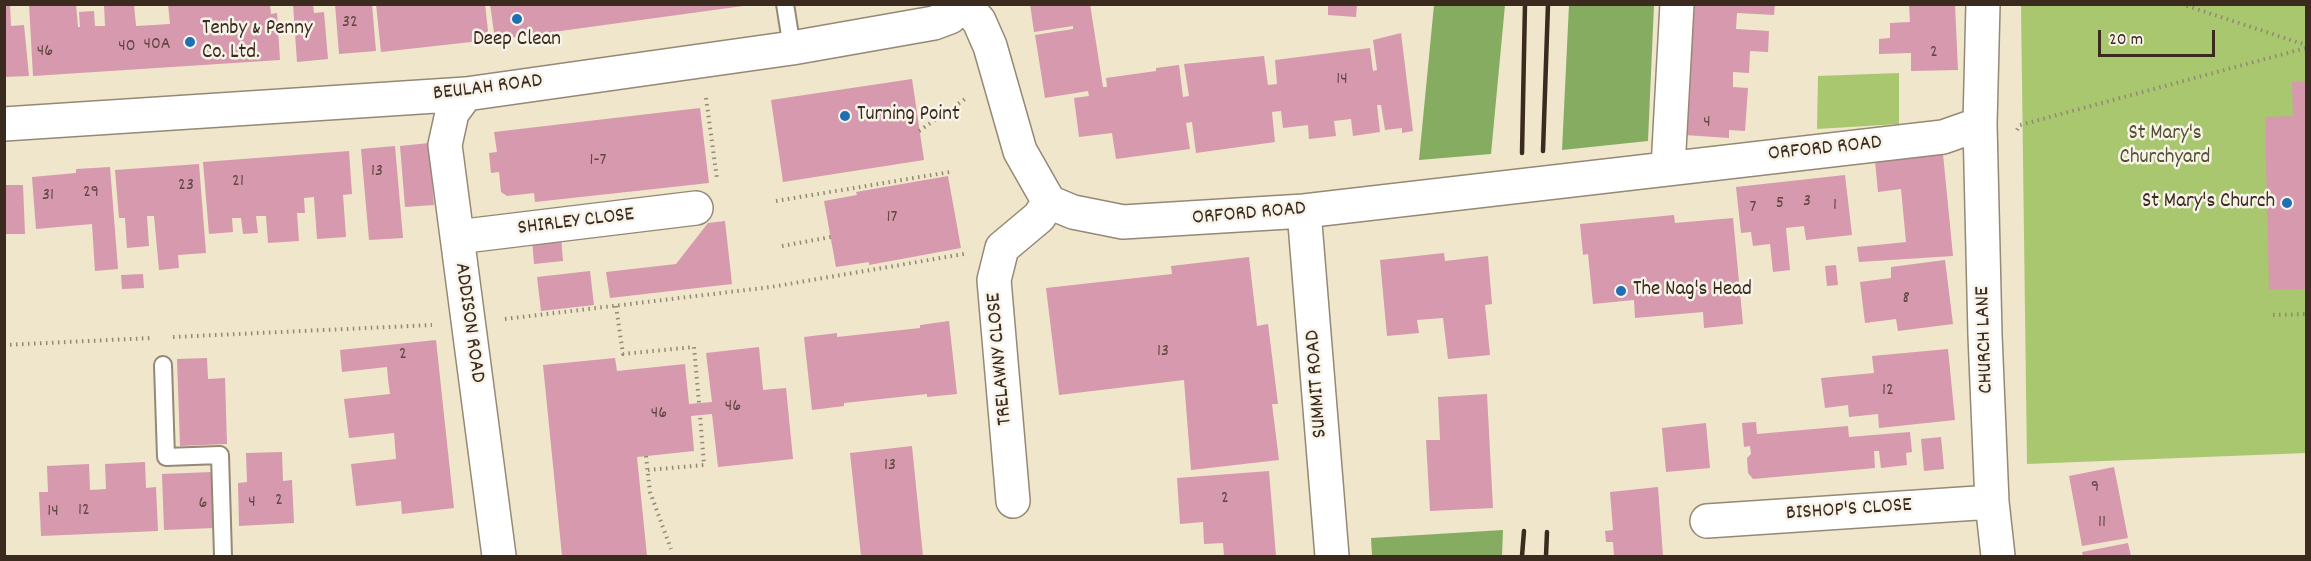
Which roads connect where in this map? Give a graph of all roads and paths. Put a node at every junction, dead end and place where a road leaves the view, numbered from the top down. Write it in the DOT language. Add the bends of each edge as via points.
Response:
graph roads {
  1 [pos="785,4"];
  2 [pos="963,4"];
  3 [pos="1677,4"];
  4 [pos="1983,4"];
  5 [pos="2181,4"];
  6 [pos="2307,46"];
  7 [pos="792,48"];
  8 [pos="701,61"];
  9 [pos="998,76"];
  10 [pos="466,94"];
  11 [pos="4,124"];
  12 [pos="1980,124"];
  13 [pos="920,131"];
  14 [pos="2014,134"];
  15 [pos="1668,168"];
  16 [pos="950,172"];
  17 [pos="776,201"];
  18 [pos="1049,201"];
  19 [pos="696,208"];
  20 [pos="1304,211"];
  21 [pos="457,237"];
  22 [pos="831,237"];
  23 [pos="782,246"];
  24 [pos="616,306"];
  25 [pos="2307,314"];
  26 [pos="2273,315"];
  27 [pos="163,365"];
  28 [pos="699,403"];
  29 [pos="700,415"];
  30 [pos="646,456"];
  31 [pos="648,470"];
  32 [pos="1013,501"];
  33 [pos="1992,501"];
  34 [pos="1707,520"];
  35 [pos="671,549"];
  36 [pos="223,556"];
  37 [pos="499,556"];
  38 [pos="1332,556"];
  39 [pos="1998,556"];
  1 -- 7 [label="lane"];
  2 -- 7 [label="street, BEULAH ROAD" via="950,17 933,23"];
  2 -- 9 [label="street" via="979,21"];
  3 -- 15 [label="street"];
  4 -- 12 [label="street, CHURCH LANE"];
  5 -- 6 [label="path"];
  6 -- 14 [label="path" via="2020,125"];
  7 -- 8 [label="street, BEULAH ROAD"];
  8 -- 10 [label="street, BEULAH ROAD"];
  8 -- 19 [label="path" via="719,190"];
  9 -- 13 [label="path"];
  9 -- 18 [label="street" via="1020,151"];
  10 -- 11 [label="street, BEULAH ROAD"];
  10 -- 21 [label="street, ADDISON ROAD" via="452,113 445,145"];
  12 -- 15 [label="street, ORFORD ROAD" via="1943,137"];
  12 -- 33 [label="street, CHURCH LANE"];
  15 -- 20 [label="street, ORFORD ROAD"];
  16 -- 17 [label="path"];
  18 -- 20 [label="street, ORFORD ROAD" via="1073,212 1123,222"];
  18 -- 32 [label="street, TRELAWNY CLOSE" via="1039,217 1002,248 994,280"];
  19 -- 21 [label="street, SHIRLEY CLOSE"];
  20 -- 38 [label="street, SUMMIT ROAD"];
  21 -- 37 [label="street, ADDISON ROAD"];
  22 -- 23 [label="path"];
  24 -- 28 [label="path" via="623,354 694,346"];
  25 -- 26 [label="path"];
  27 -- 36 [label="lane" via="166,458 220,455"];
  29 -- 31 [label="path" via="704,465"];
  30 -- 31 [label="path"];
  31 -- 35 [label="path" via="650,492"];
  33 -- 34 [label="street, BISHOP'S CLOSE"];
  33 -- 39 [label="street, CHURCH LANE"];
}
